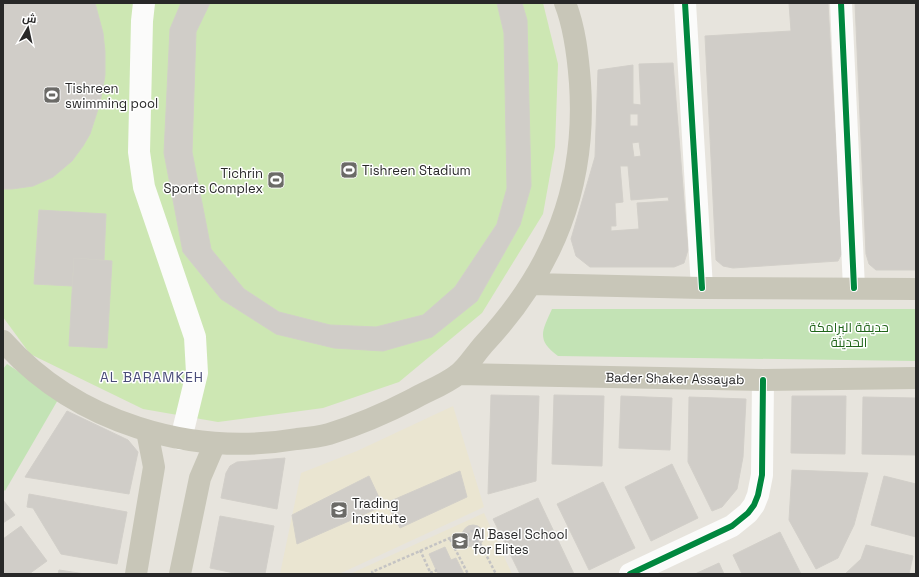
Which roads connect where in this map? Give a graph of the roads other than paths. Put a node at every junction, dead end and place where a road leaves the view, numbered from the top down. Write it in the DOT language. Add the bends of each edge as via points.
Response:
graph roads {
  1 [pos="144,3"];
  2 [pos="566,3"];
  3 [pos="685,3"];
  4 [pos="841,3"];
  5 [pos="532,284"];
  6 [pos="702,288"];
  7 [pos="854,288"];
  8 [pos="916,290"];
  9 [pos="3,341"];
  10 [pos="458,374"];
  11 [pos="916,378"];
  12 [pos="763,380"];
  13 [pos="147,431"];
  14 [pos="181,439"];
  15 [pos="215,444"];
  16 [pos="136,574"];
  17 [pos="180,574"];
  18 [pos="630,574"];
  1 -- 14 [label="street" via="139,152 144,187 195,337 197,372"];
  2 -- 5 [label="main road" via="578,54 582,117 577,170 562,222 546,260"];
  3 -- 6 [label="street"];
  4 -- 7 [label="street"];
  5 -- 6 [label="main road"];
  5 -- 10 [label="main road" via="508,318"];
  6 -- 7 [label="main road"];
  7 -- 8 [label="main road"];
  9 -- 13 [label="main road" via="23,363 66,395 114,419"];
  10 -- 12 [label="main road, Bader Shaker Assayab"];
  10 -- 15 [label="main road" via="380,417 327,434 271,444"];
  11 -- 12 [label="main road, Bader Shaker Assayab"];
  12 -- 18 [label="street" via="762,475 754,505 732,526"];
  13 -- 14 [label="main road"];
  13 -- 16 [label="main road" via="154,467"];
  14 -- 15 [label="main road"];
  15 -- 17 [label="main road" via="200,478"];
}
